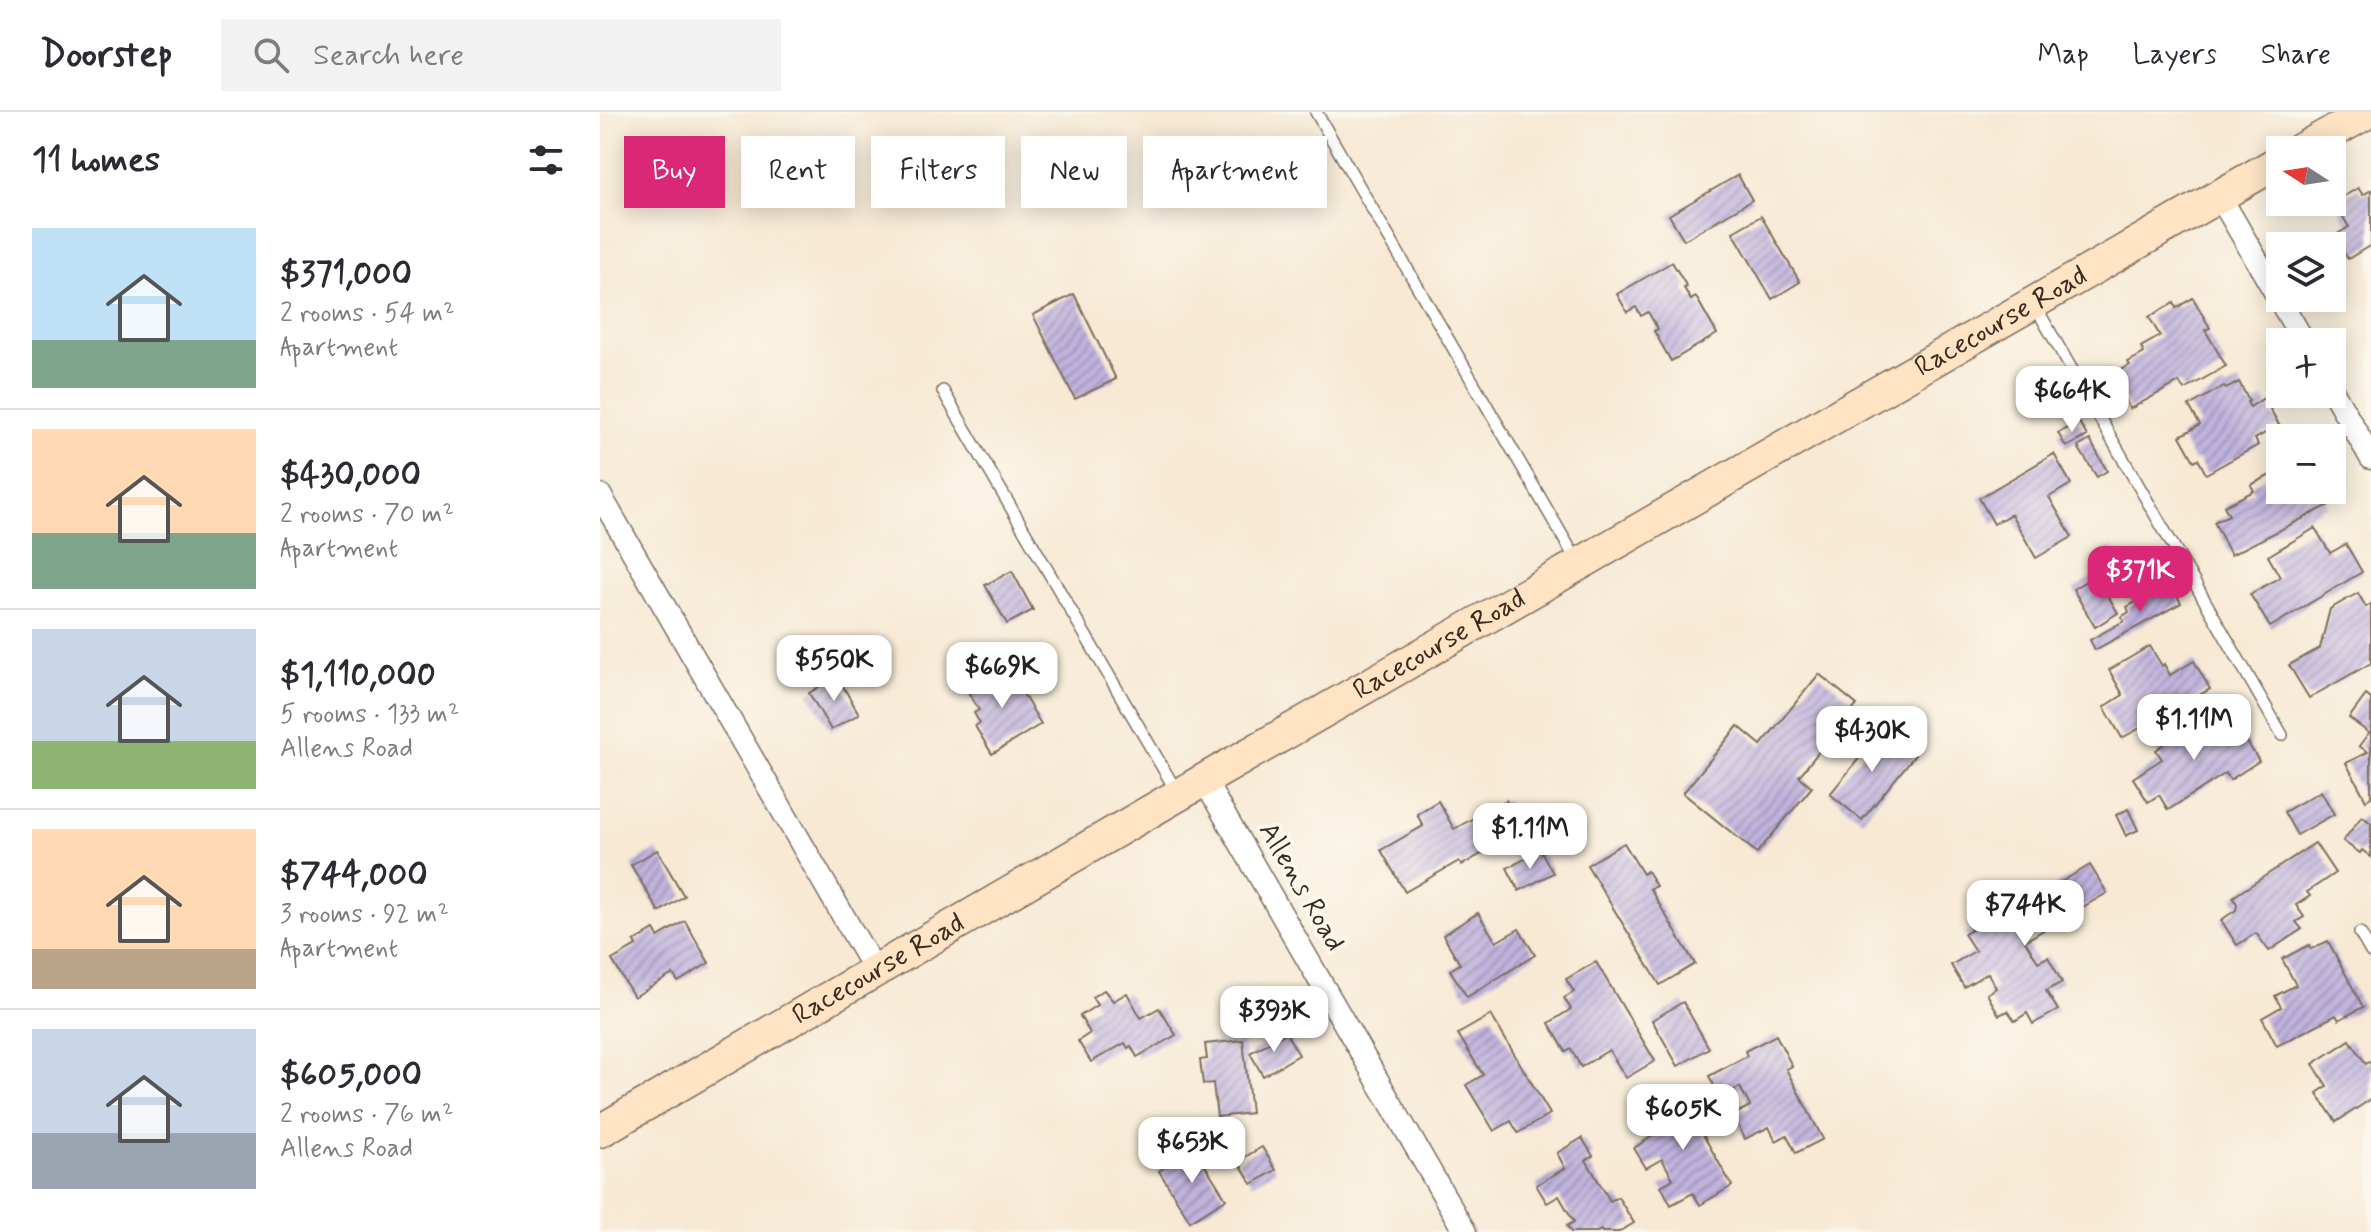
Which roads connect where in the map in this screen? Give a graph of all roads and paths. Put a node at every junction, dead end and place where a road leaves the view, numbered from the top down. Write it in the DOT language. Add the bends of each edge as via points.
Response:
graph roads {
  1 [pos="1316,112"];
  2 [pos="2368,112"];
  3 [pos="2325,136"];
  4 [pos="2266,169"];
  5 [pos="2219,195"];
  6 [pos="2033,303"];
  7 [pos="2296,328"];
  8 [pos="943,391"];
  9 [pos="2342,408"];
  10 [pos="2371,458"];
  11 [pos="600,495"];
  12 [pos="1579,566"];
  13 [pos="2282,735"];
  14 [pos="1191,787"];
  15 [pos="2360,933"];
  16 [pos="2371,952"];
  17 [pos="875,971"];
  18 [pos="600,1131"];
  19 [pos="1465,1232"];
  1 -- 12 [label="lane"];
  2 -- 3 [label="street"];
  4 -- 5 [label="street, Racecourse Road"];
  5 -- 6 [label="street, Racecourse Road"];
  5 -- 7 [label="street"];
  6 -- 12 [label="street, Racecourse Road"];
  6 -- 13 [label="lane"];
  8 -- 14 [label="lane"];
  9 -- 10 [label="street"];
  11 -- 17 [label="street"];
  12 -- 14 [label="street, Racecourse Road"];
  14 -- 17 [label="street, Racecourse Road"];
  14 -- 19 [label="street, Allens Road"];
  15 -- 16 [label="lane"];
  17 -- 18 [label="street, Racecourse Road"];
}
